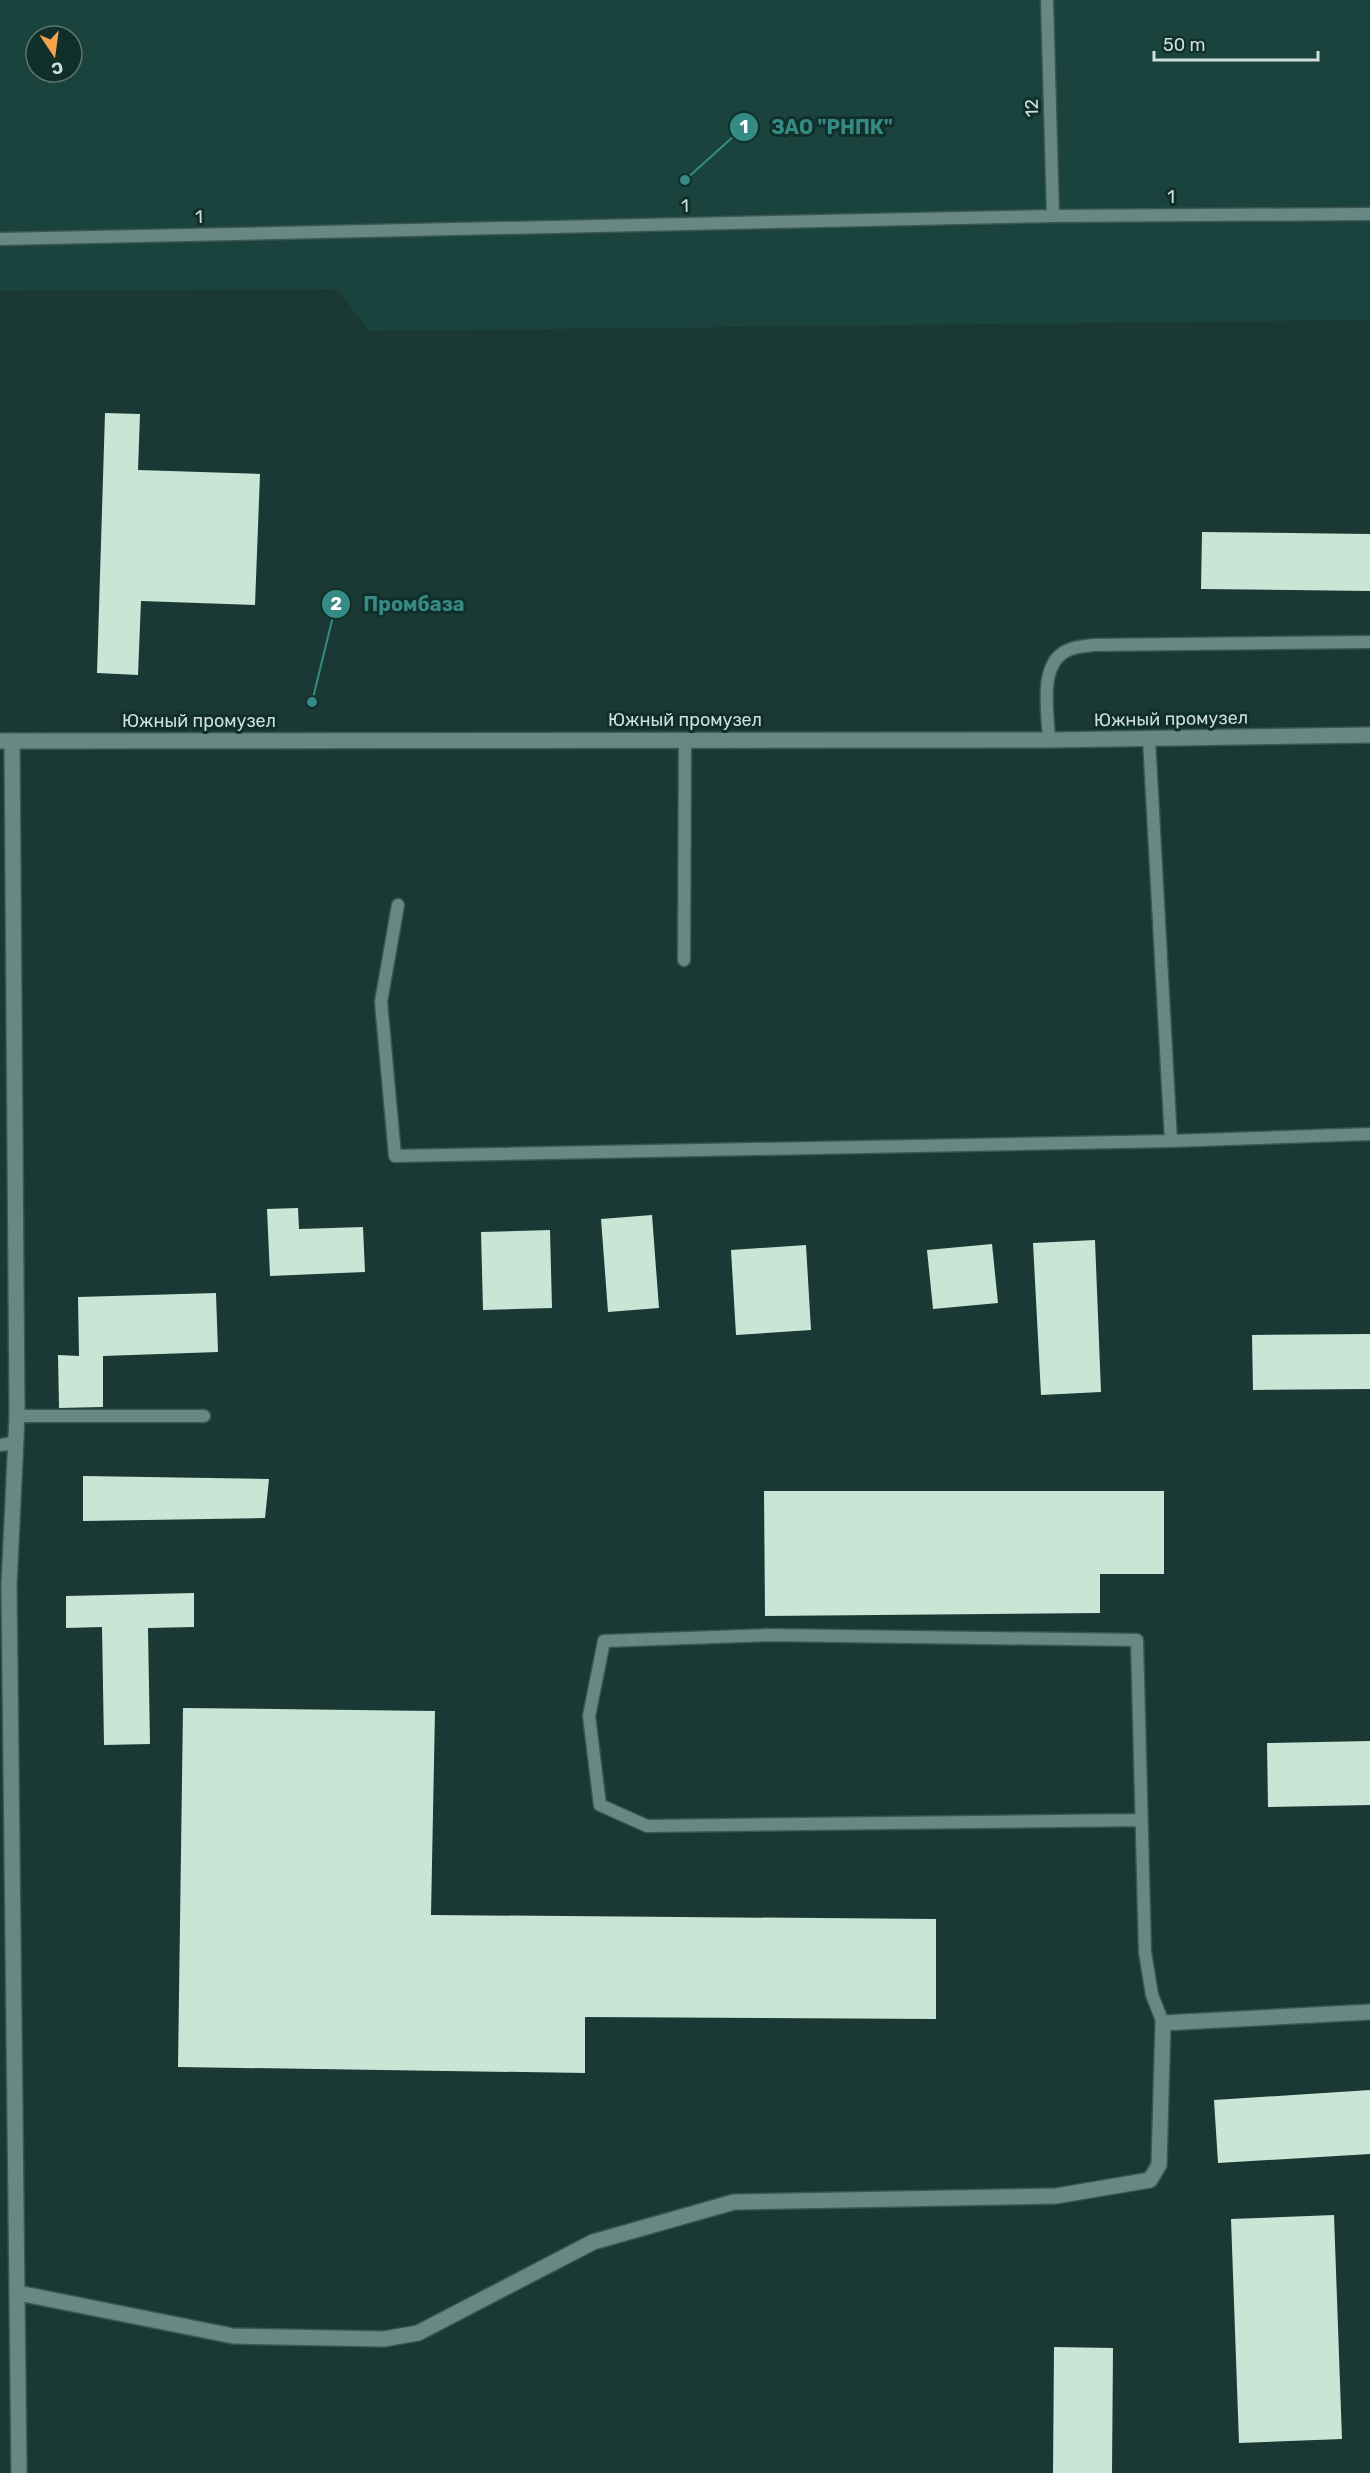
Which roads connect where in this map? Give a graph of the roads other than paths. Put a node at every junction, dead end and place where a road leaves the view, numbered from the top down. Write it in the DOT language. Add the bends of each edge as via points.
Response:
graph roads {
  1 [pos="1047,0"];
  2 [pos="1370,214"];
  3 [pos="1053,216"];
  4 [pos="0,239"];
  5 [pos="1370,642"];
  6 [pos="1370,735"];
  7 [pos="1149,739"];
  8 [pos="685,740"];
  9 [pos="1049,740"];
  10 [pos="6,741"];
  11 [pos="398,905"];
  12 [pos="684,960"];
  13 [pos="1370,1134"];
  14 [pos="1171,1141"];
  15 [pos="17,1416"];
  16 [pos="204,1416"];
  17 [pos="7,1444"];
  18 [pos="4,1586"];
  19 [pos="1140,1820"];
  20 [pos="6,1877"];
  21 [pos="1370,2012"];
  22 [pos="1163,2023"];
  23 [pos="18,2293"];
  24 [pos="19,2473"];
  1 -- 3 [label="lane, 12 / 12"];
  2 -- 3 [label="lane, 1 / 1"];
  3 -- 4 [label="lane, 1 / 1"];
  5 -- 9 [label="lane" via="1094,645 1070,649 1056,658 1049,670"];
  6 -- 7 [label="street, Южный промузел"];
  7 -- 9 [label="street, Южный промузел"];
  7 -- 14 [label="lane"];
  8 -- 9 [label="street, Южный промузел"];
  8 -- 10 [label="street, Южный промузел"];
  8 -- 12 [label="lane"];
  10 -- 15 [label="street"];
  11 -- 14 [label="lane" via="381,1002 395,1156"];
  13 -- 14 [label="lane"];
  15 -- 16 [label="lane"];
  15 -- 17 [label="street"];
  17 -- 18 [label="street"];
  18 -- 20 [label="street"];
  19 -- 19 [label="lane" via="647,1826 600,1805 589,1716 604,1641 768,1635 1137,1640"];
  19 -- 22 [label="lane" via="1145,1952 1152,1995"];
  20 -- 23 [label="street"];
  21 -- 22 [label="street"];
  22 -- 23 [label="street" via="1159,2166 1150,2180 1056,2196 734,2202 593,2242 418,2333 384,2339 233,2336"];
  23 -- 24 [label="street"];
}
